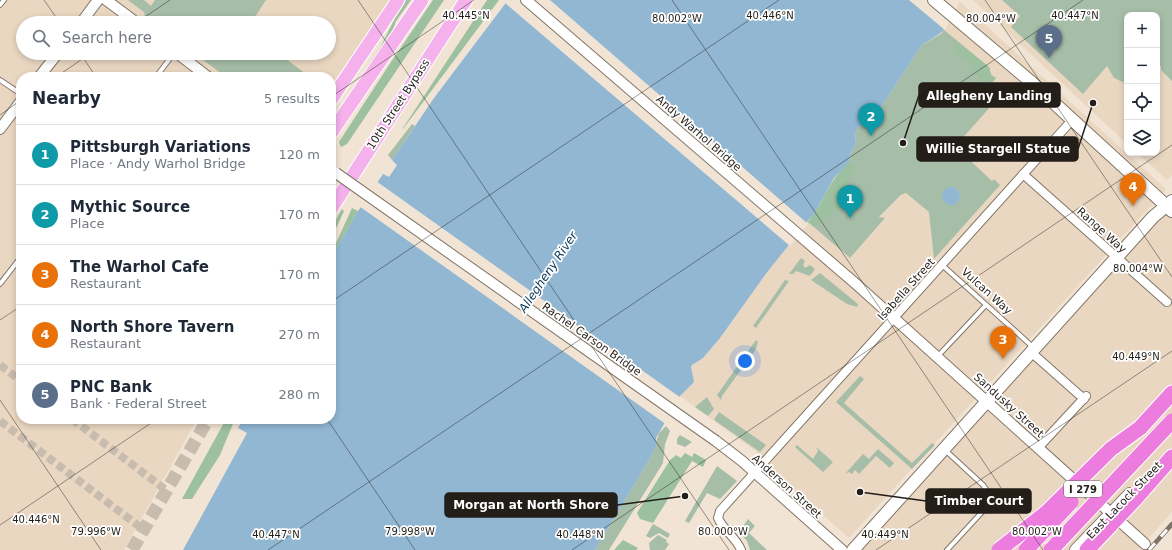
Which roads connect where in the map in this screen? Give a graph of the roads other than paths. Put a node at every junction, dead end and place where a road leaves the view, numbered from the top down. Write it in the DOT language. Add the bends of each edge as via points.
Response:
graph roads {
  1 [pos="4,0"];
  2 [pos="98,0"];
  3 [pos="106,0"];
  4 [pos="398,0"];
  5 [pos="422,0"];
  6 [pos="466,0"];
  7 [pos="526,0"];
  8 [pos="934,0"];
  9 [pos="0,5"];
  10 [pos="85,16"];
  11 [pos="128,16"];
  12 [pos="52,60"];
  13 [pos="169,60"];
  14 [pos="185,60"];
  15 [pos="43,72"];
  16 [pos="160,72"];
  17 [pos="201,72"];
  18 [pos="0,80"];
  19 [pos="16,91"];
  20 [pos="336,93"];
  21 [pos="16,108"];
  22 [pos="1073,119"];
  23 [pos="336,126"];
  24 [pos="0,130"];
  25 [pos="336,172"];
  26 [pos="1023,174"];
  27 [pos="336,201"];
  28 [pos="1170,206"];
  29 [pos="1117,258"];
  30 [pos="16,263"];
  31 [pos="942,265"];
  32 [pos="0,284"];
  33 [pos="856,284"];
  34 [pos="1168,302"];
  35 [pos="986,305"];
  36 [pos="894,318"];
  37 [pos="1033,351"];
  38 [pos="937,357"];
  39 [pos="1172,393"];
  40 [pos="988,401"];
  41 [pos="1172,421"];
  42 [pos="1140,428"];
  43 [pos="716,441"];
  44 [pos="1038,448"];
  45 [pos="944,449"];
  46 [pos="1172,450"];
  47 [pos="1172,457"];
  48 [pos="1172,465"];
  49 [pos="753,472"];
  50 [pos="1135,499"];
  51 [pos="1111,514"];
  52 [pos="1145,544"];
  53 [pos="741,550"];
  54 [pos="842,550"];
  55 [pos="853,550"];
  56 [pos="948,550"];
  57 [pos="999,550"];
  58 [pos="1026,550"];
  59 [pos="1051,550"];
  60 [pos="1076,550"];
  61 [pos="1088,550"];
  1 -- 9 [label="lane"];
  2 -- 10 [label="street"];
  3 -- 11 [label="street"];
  4 -- 20 [label="main road"];
  5 -- 23 [label="main road"];
  6 -- 27 [label="main road, 10th Street Bypass"];
  7 -- 33 [label="street, Andy Warhol Bridge"];
  8 -- 22 [label="main road"];
  12 -- 15 [label="street"];
  13 -- 16 [label="lane"];
  14 -- 17 [label="street"];
  18 -- 19 [label="lane"];
  21 -- 24 [label="street"];
  22 -- 26 [label="street, Isabella Street"];
  22 -- 28 [label="main road"];
  25 -- 43 [label="street, Rachel Carson Bridge, bridge"];
  26 -- 29 [label="street, Range Way"];
  26 -- 31 [label="street, Isabella Street"];
  28 -- 29 [label="main road" via="1153,217"];
  29 -- 34 [label="street, Range Way"];
  29 -- 37 [label="main road"];
  30 -- 32 [label="lane"];
  31 -- 35 [label="lane, Vulcan Way"];
  31 -- 36 [label="street, Isabella Street"];
  33 -- 36 [label="street, Sandusky Street"];
  35 -- 37 [label="lane, Vulcan Way"];
  35 -- 38 [label="lane"];
  36 -- 38 [label="street, Sandusky Street"];
  36 -- 49 [label="street, Isabella Street"];
  37 -- 40 [label="main road"];
  37 -- 44 [label="street, Vulcan Way" via="1085,397"];
  38 -- 40 [label="street, Sandusky Street"];
  39 -- 42 [label="highway, I 279"];
  40 -- 44 [label="street, Sandusky Street"];
  40 -- 45 [label="main road"];
  41 -- 59 [label="highway, bridge"];
  42 -- 57 [label="highway, bridge" via="1111,449 1046,513"];
  42 -- 58 [label="highway, I 279, bridge"];
  43 -- 49 [label="street, Anderson Street"];
  44 -- 51 [label="street, Sandusky Street"];
  45 -- 55 [label="main road"];
  45 -- 56 [label="lane" via="984,485 990,495 983,511"];
  46 -- 51 [label="main road, East Lacock Street"];
  47 -- 50 [label="highway"];
  48 -- 50 [label="highway"];
  49 -- 53 [label="street, Isabella Street" via="720,511 718,518"];
  49 -- 54 [label="street, Anderson Street"];
  50 -- 61 [label="highway, bridge"];
  51 -- 52 [label="street, Sandusky Street"];
  51 -- 60 [label="main road, East Lacock Street"];
}
